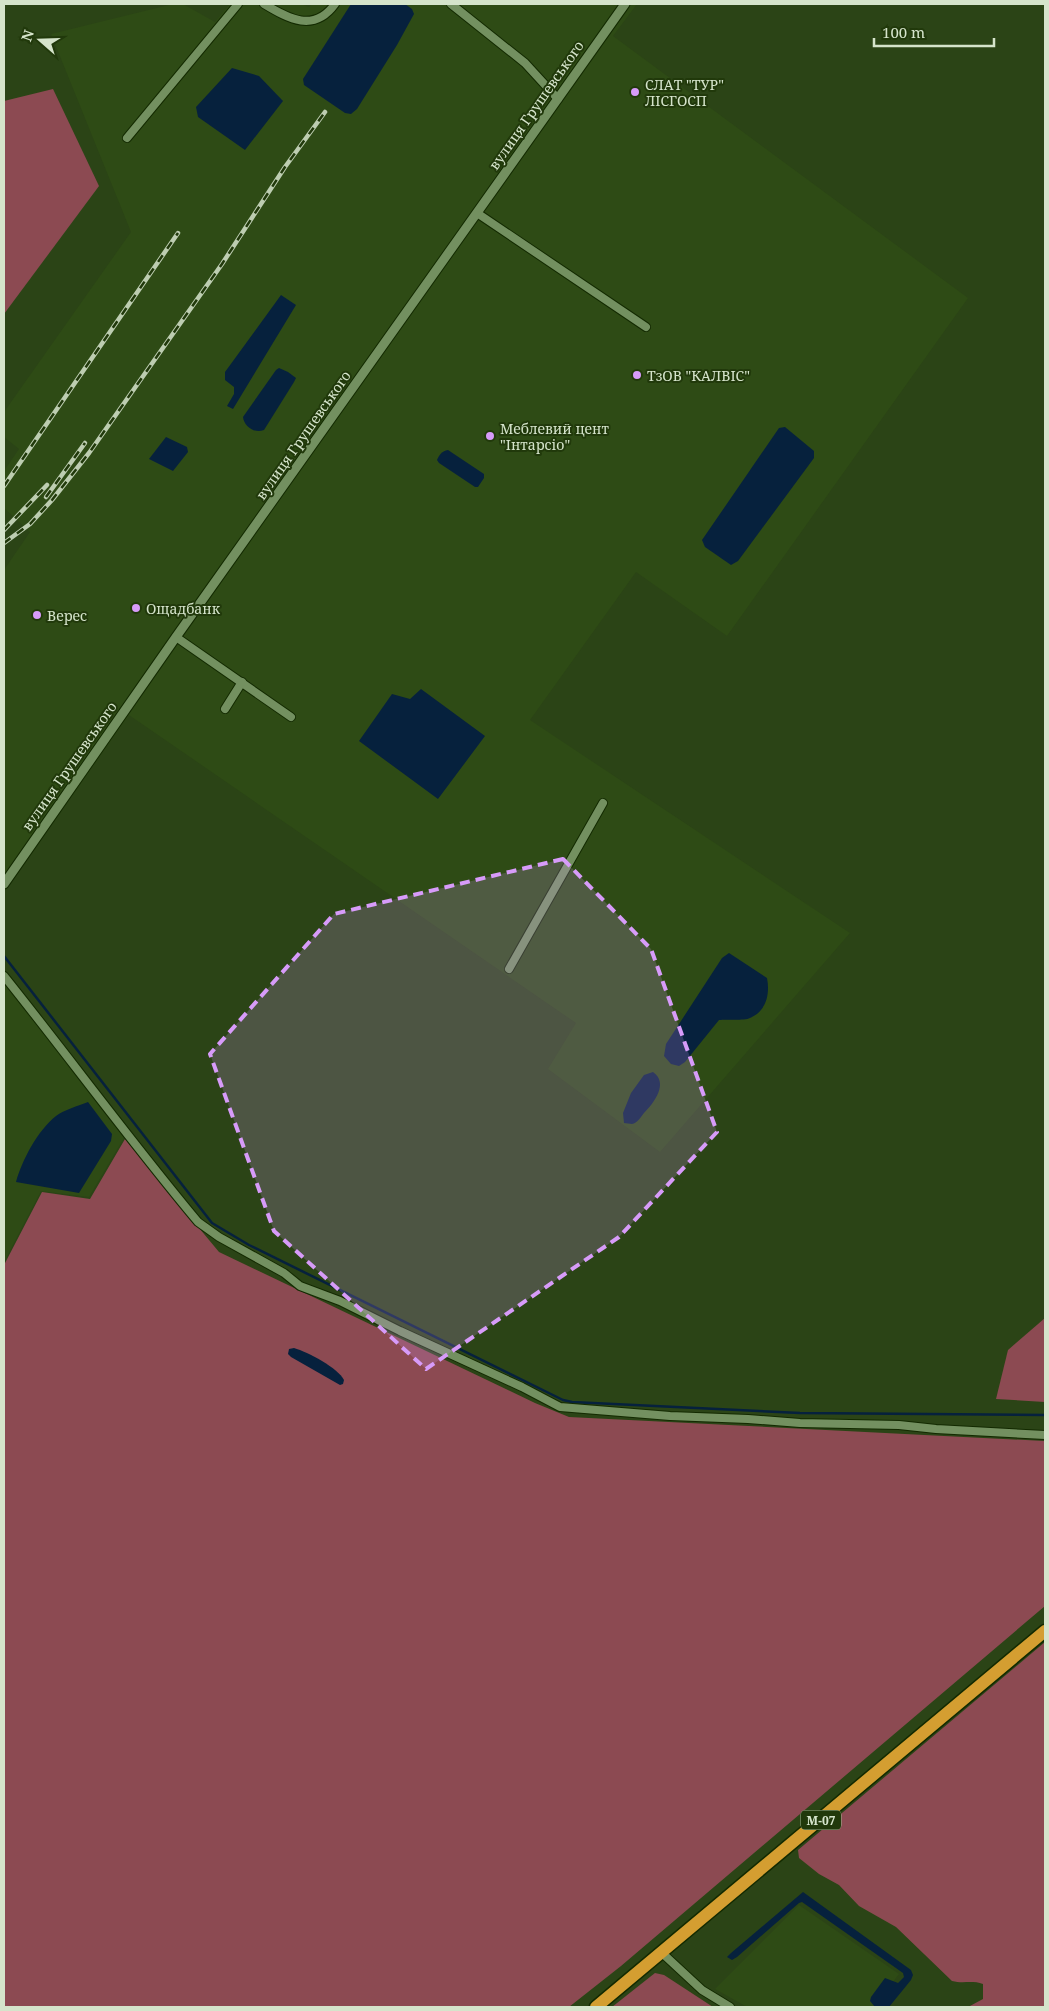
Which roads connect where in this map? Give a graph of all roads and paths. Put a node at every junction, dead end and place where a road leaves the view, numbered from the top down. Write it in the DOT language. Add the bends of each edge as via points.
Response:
graph roads {
  1 [pos="238,4"];
  2 [pos="264,4"];
  3 [pos="335,4"];
  4 [pos="451,4"];
  5 [pos="625,4"];
  6 [pos="558,99"];
  7 [pos="127,138"];
  8 [pos="478,213"];
  9 [pos="646,327"];
  10 [pos="176,637"];
  11 [pos="242,682"];
  12 [pos="225,708"];
  13 [pos="291,717"];
  14 [pos="603,803"];
  15 [pos="4,884"];
  16 [pos="509,969"];
  17 [pos="4,976"];
  18 [pos="1045,1435"];
  19 [pos="1045,1631"];
  20 [pos="661,1952"];
  21 [pos="596,2007"];
  22 [pos="730,2007"];
  1 -- 7 [label="street"];
  2 -- 3 [label="street" via="300,21 317,20"];
  4 -- 6 [label="street" via="525,63"];
  5 -- 6 [label="street, вулиця Грушевського"];
  6 -- 8 [label="street, вулиця Грушевського"];
  8 -- 9 [label="street"];
  8 -- 10 [label="street, вулиця Грушевського"];
  10 -- 11 [label="street"];
  10 -- 15 [label="street, вулиця Грушевського"];
  11 -- 12 [label="street"];
  11 -- 13 [label="street"];
  14 -- 16 [label="street"];
  17 -- 18 [label="street" via="137,1149 207,1230 306,1288 340,1301 560,1407 670,1416 899,1425"];
  19 -- 20 [label="highway, М-07"];
  20 -- 21 [label="highway, М-07"];
  20 -- 22 [label="street" via="702,1990"];
}
